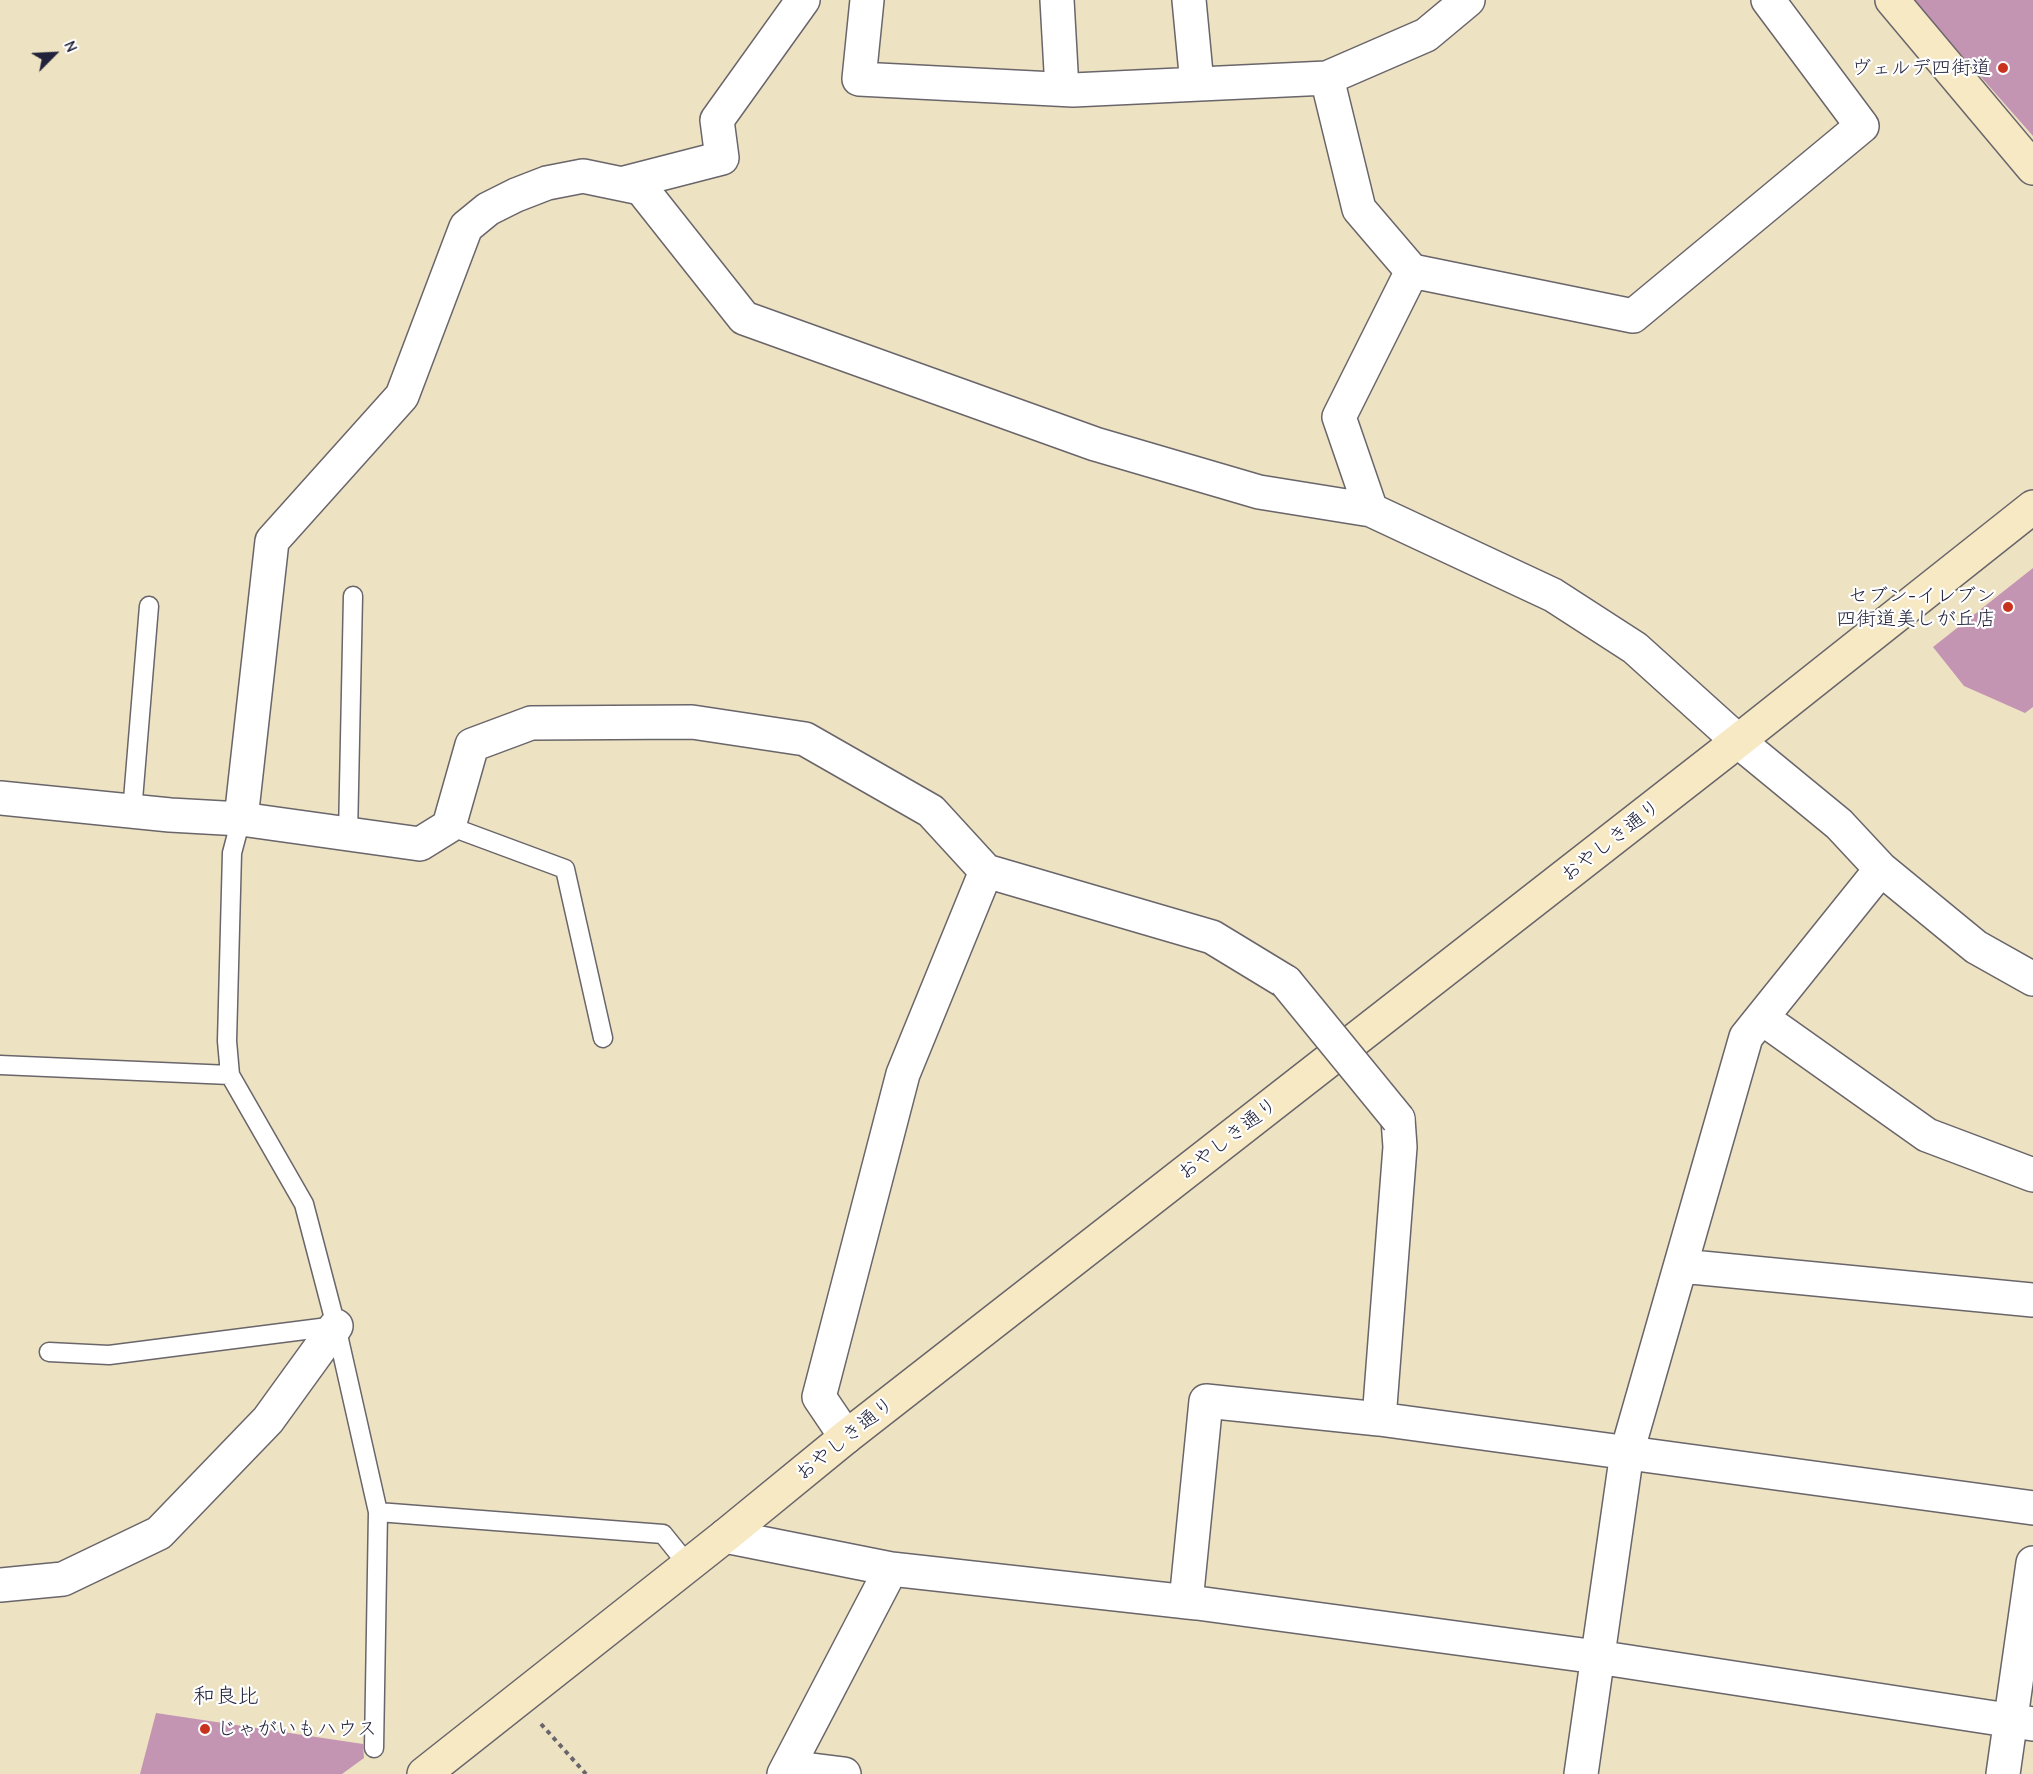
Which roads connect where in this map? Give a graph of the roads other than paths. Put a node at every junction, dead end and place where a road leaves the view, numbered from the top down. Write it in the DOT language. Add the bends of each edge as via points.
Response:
graph roads {
  1 [pos="803,0"];
  2 [pos="867,0"];
  3 [pos="1058,0"];
  4 [pos="1189,0"];
  5 [pos="1468,0"];
  6 [pos="1768,0"];
  7 [pos="1892,0"];
  8 [pos="1327,78"];
  9 [pos="1197,84"];
  10 [pos="1062,89"];
  11 [pos="2033,168"];
  12 [pos="621,184"];
  13 [pos="1412,271"];
  14 [pos="2033,507"];
  15 [pos="1371,510"];
  16 [pos="352,596"];
  17 [pos="149,606"];
  18 [pos="1738,741"];
  19 [pos="0,798"];
  20 [pos="132,812"];
  21 [pos="241,819"];
  22 [pos="449,826"];
  23 [pos="348,835"];
  24 [pos="1881,869"];
  25 [pos="986,872"];
  26 [pos="2033,979"];
  27 [pos="1762,1018"];
  28 [pos="603,1038"];
  29 [pos="0,1065"];
  30 [pos="230,1075"];
  31 [pos="2033,1175"];
  32 [pos="1681,1266"];
  33 [pos="2033,1300"];
  34 [pos="336,1326"];
  35 [pos="49,1352"];
  36 [pos="1379,1419"];
  37 [pos="846,1437"];
  38 [pos="1627,1452"];
  39 [pos="2033,1508"];
  40 [pos="378,1512"];
  41 [pos="725,1536"];
  42 [pos="2033,1563"];
  43 [pos="688,1565"];
  44 [pos="891,1569"];
  45 [pos="0,1585"];
  46 [pos="1186,1602"];
  47 [pos="1597,1657"];
  48 [pos="2022,1723"];
  49 [pos="374,1748"];
  50 [pos="786,1771"];
  51 [pos="424,1774"];
  52 [pos="844,1774"];
  53 [pos="1581,1774"];
  54 [pos="2003,1774"];
  1 -- 12 [label="street" via="717,120 722,158"];
  2 -- 10 [label="street" via="859,79"];
  3 -- 10 [label="street"];
  4 -- 9 [label="street"];
  5 -- 8 [label="street" via="1426,35"];
  6 -- 13 [label="street" via="1862,126 1633,316"];
  7 -- 11 [label="street"];
  8 -- 9 [label="street"];
  8 -- 13 [label="street" via="1359,209"];
  9 -- 10 [label="street"];
  12 -- 15 [label="street" via="641,188 744,318 1095,444 1259,492"];
  12 -- 21 [label="street" via="583,176 547,183 488,209 466,227 402,396 272,541"];
  13 -- 15 [label="street" via="1339,417"];
  14 -- 18 [label="street, おやしき通り"];
  15 -- 18 [label="street" via="1553,595 1635,648"];
  16 -- 23 [label="lane"];
  17 -- 20 [label="lane"];
  18 -- 24 [label="street" via="1839,824"];
  18 -- 37 [label="street, おやしき通り"];
  19 -- 20 [label="street"];
  20 -- 21 [label="street"];
  21 -- 23 [label="street"];
  21 -- 30 [label="lane" via="232,853 227,1041"];
  22 -- 23 [label="street" via="420,844"];
  22 -- 25 [label="street" via="472,745 531,723 692,722 805,739 931,811"];
  22 -- 28 [label="lane" via="565,869"];
  24 -- 26 [label="street" via="1976,947"];
  24 -- 27 [label="street"];
  25 -- 36 [label="street, bridge" via="1212,937 1286,982 1398,1119 1400,1147"];
  25 -- 37 [label="street" via="903,1074 819,1397"];
  27 -- 31 [label="street" via="1927,1135"];
  27 -- 32 [label="street" via="1746,1037"];
  29 -- 30 [label="lane"];
  30 -- 34 [label="lane" via="304,1204"];
  32 -- 33 [label="street"];
  32 -- 38 [label="street"];
  34 -- 35 [label="lane" via="109,1355"];
  34 -- 40 [label="lane"];
  34 -- 45 [label="street" via="268,1420 159,1533 63,1578"];
  36 -- 38 [label="street"];
  36 -- 46 [label="street" via="1206,1401"];
  37 -- 41 [label="street, おやしき通り"];
  38 -- 39 [label="street"];
  38 -- 47 [label="street"];
  40 -- 43 [label="lane" via="663,1534"];
  40 -- 49 [label="lane"];
  41 -- 43 [label="street, おやしき通り"];
  41 -- 44 [label="street"];
  42 -- 48 [label="street"];
  43 -- 51 [label="street, おやしき通り"];
  44 -- 46 [label="street"];
  44 -- 50 [label="street"];
  46 -- 47 [label="street"];
  47 -- 48 [label="street"];
  47 -- 53 [label="street"];
  48 -- 54 [label="street"];
  50 -- 52 [label="street"];
}
